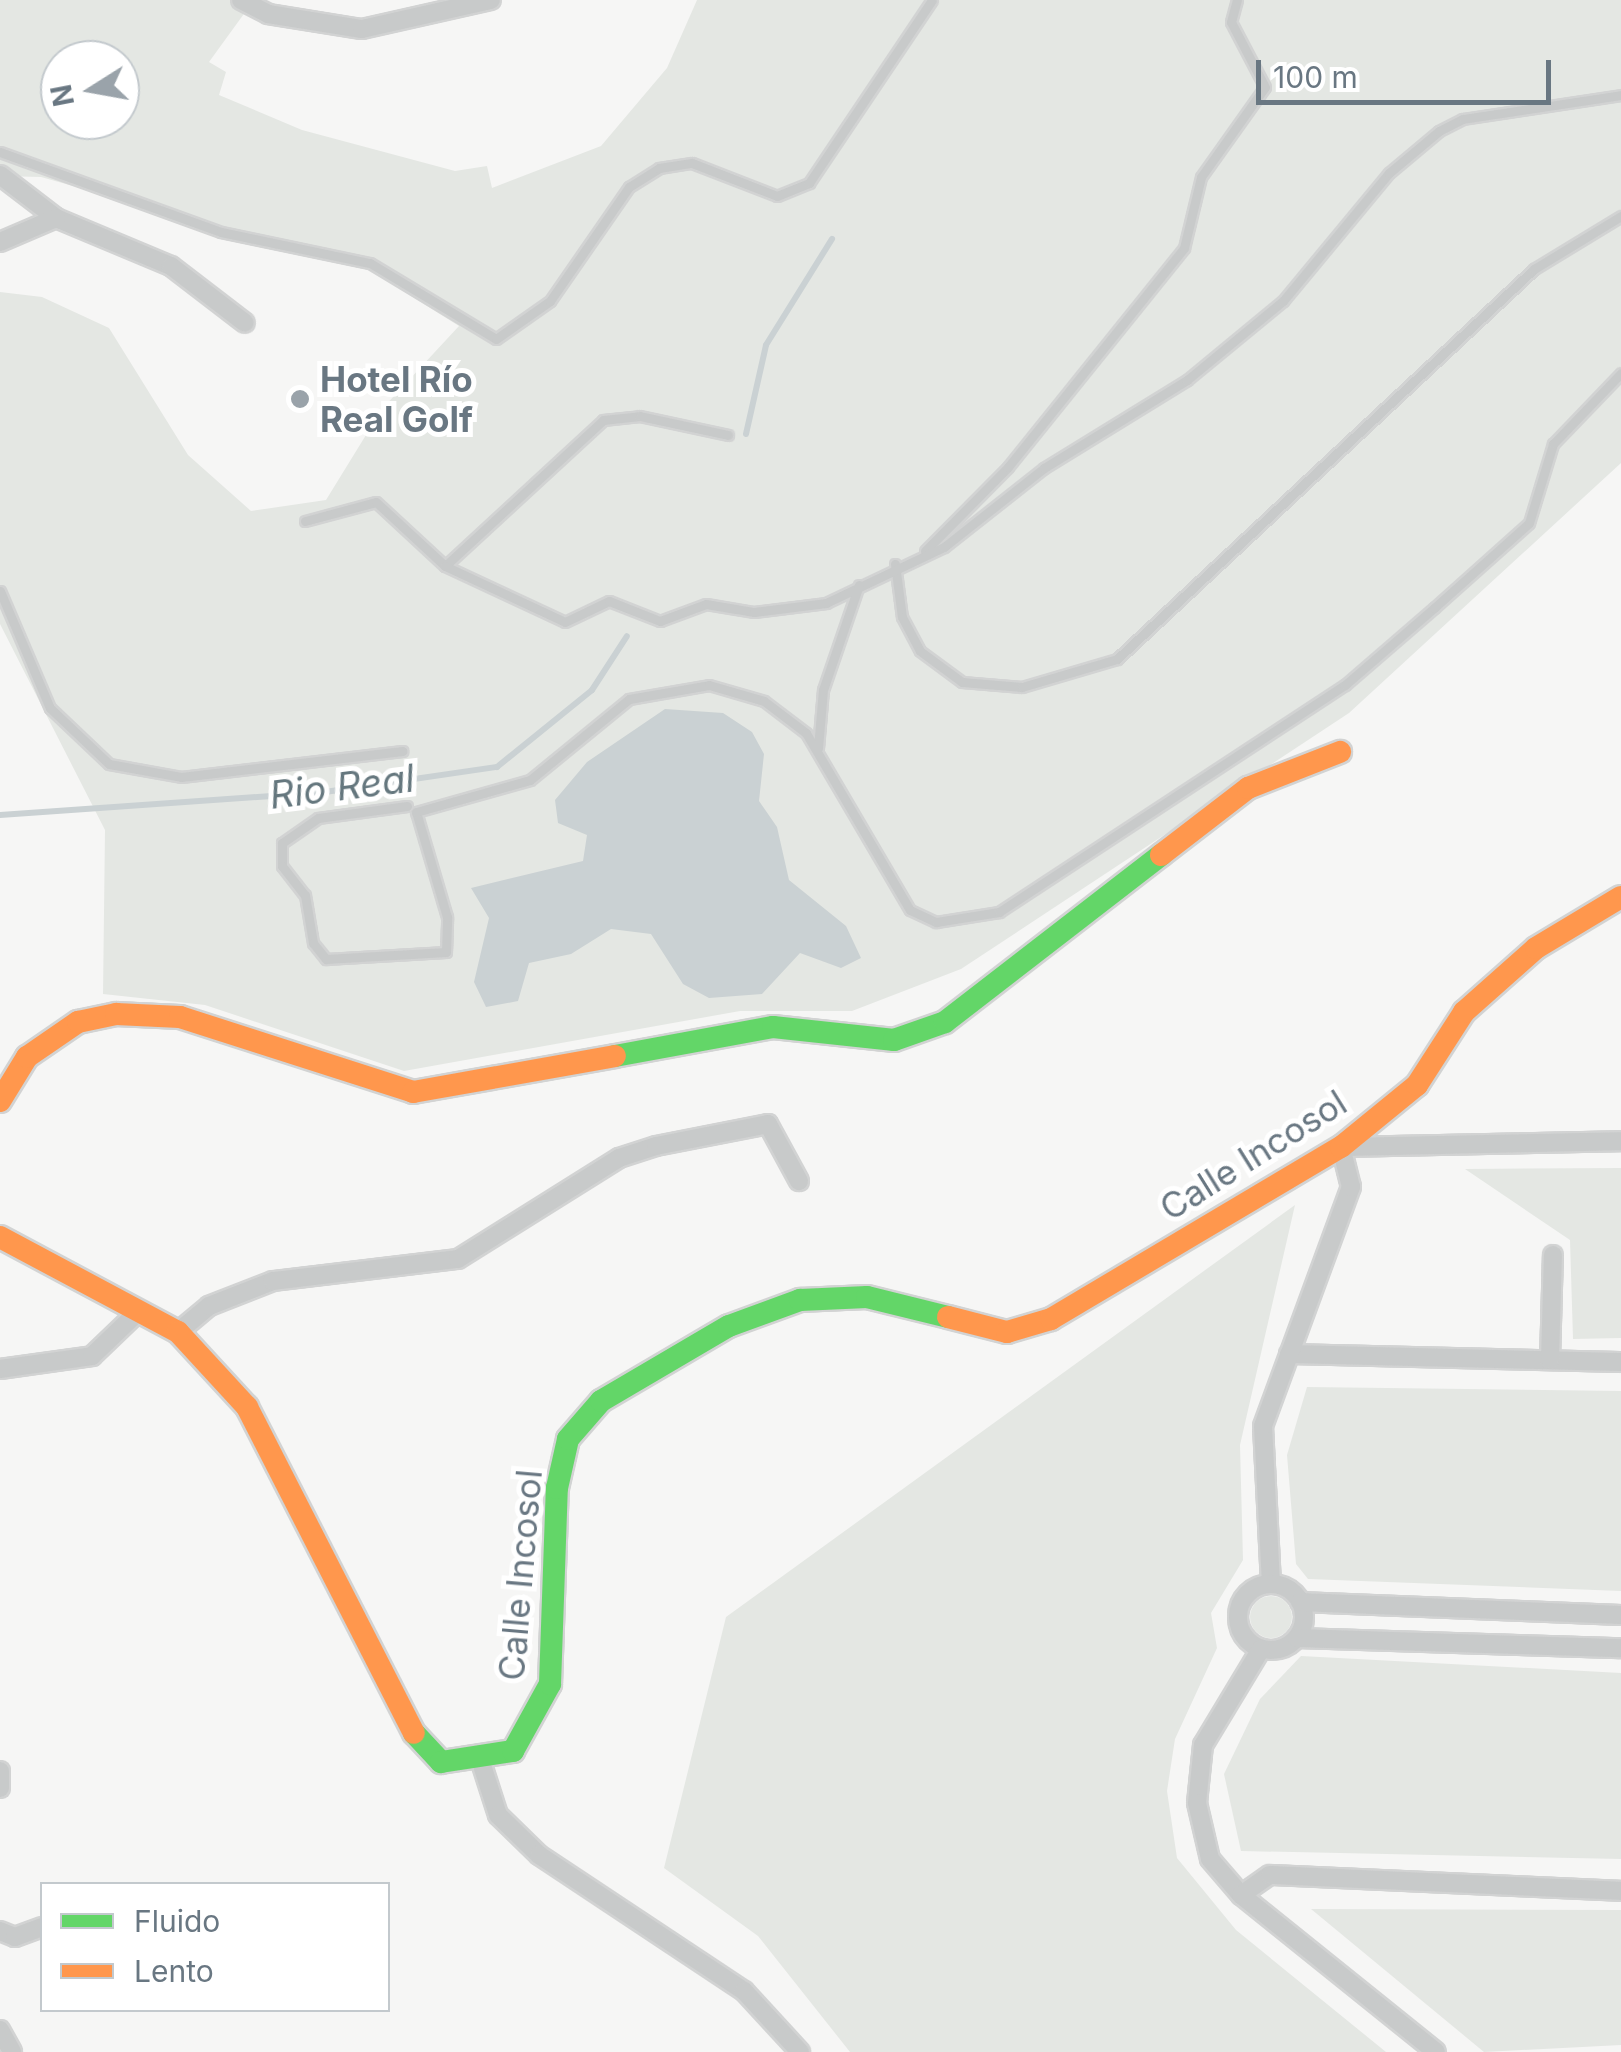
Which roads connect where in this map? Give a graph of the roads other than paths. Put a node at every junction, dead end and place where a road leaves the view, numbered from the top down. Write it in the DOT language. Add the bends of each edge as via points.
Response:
graph roads {
  1 [pos="241,0"];
  2 [pos="491,0"];
  3 [pos="932,0"];
  4 [pos="1236,0"];
  5 [pos="1621,95"];
  6 [pos="0,152"];
  7 [pos="0,175"];
  8 [pos="1621,216"];
  9 [pos="56,218"];
  10 [pos="0,242"];
  11 [pos="245,323"];
  12 [pos="1621,372"];
  13 [pos="728,435"];
  14 [pos="305,520"];
  15 [pos="923,553"];
  16 [pos="895,564"];
  17 [pos="445,566"];
  18 [pos="860,585"];
  19 [pos="0,592"];
  20 [pos="818,748"];
  21 [pos="402,751"];
  22 [pos="1340,752"];
  23 [pos="407,806"];
  24 [pos="1621,897"];
  25 [pos="0,1101"];
  26 [pos="1621,1140"];
  27 [pos="1341,1147"];
  28 [pos="799,1180"];
  29 [pos="0,1237"];
  30 [pos="1553,1255"];
  31 [pos="139,1311"];
  32 [pos="178,1332"];
  33 [pos="1289,1354"];
  34 [pos="1550,1360"];
  35 [pos="1621,1362"];
  36 [pos="0,1369"];
  37 [pos="1271,1584"];
  38 [pos="1300,1602"];
  39 [pos="1621,1615"];
  40 [pos="1297,1638"];
  41 [pos="1621,1648"];
  42 [pos="1261,1649"];
  43 [pos="481,1762"];
  44 [pos="0,1771"];
  45 [pos="0,1788"];
  46 [pos="1621,1892"];
  47 [pos="1241,1895"];
  48 [pos="40,1929"];
  49 [pos="0,1931"];
  50 [pos="0,2030"];
  51 [pos="12,2052"];
  52 [pos="800,2052"];
  53 [pos="1436,2052"];
  1 -- 2 [label="street" via="268,14 362,29"];
  3 -- 6 [label="lane" via="809,183 777,196 692,163 658,168 629,187 550,301 496,339 370,264 221,232"];
  4 -- 15 [label="lane" via="1231,22 1264,87 1200,177 1184,248 1008,467"];
  5 -- 15 [label="lane" via="1463,119 1439,132 1389,172 1283,301 1187,380"];
  7 -- 9 [label="street"];
  8 -- 16 [label="lane" via="1522,279 1117,659 1022,687 962,682 920,651 902,618"];
  9 -- 10 [label="street"];
  9 -- 11 [label="street" via="171,266"];
  12 -- 20 [label="lane" via="1554,444 1530,523 1345,686 999,912 936,922 896,898"];
  13 -- 17 [label="lane" via="640,416 603,420"];
  14 -- 17 [label="lane" via="376,502"];
  15 -- 16 [label="lane"];
  16 -- 18 [label="lane"];
  17 -- 18 [label="lane" via="565,622 609,601 652,621 706,604 776,612 826,603"];
  18 -- 20 [label="lane" via="823,690"];
  19 -- 21 [label="lane" via="50,708 108,764 181,778"];
  20 -- 23 [label="lane" via="788,714 742,691 680,686 629,699 530,780 416,812 447,917 446,952 326,959 313,943 305,895 282,866 282,842 318,818"];
  22 -- 25 [label="street" via="1248,788 945,1022 894,1040 773,1027 413,1092 180,1017 116,1014 78,1022 27,1057"];
  24 -- 27 [label="street, Calle Incosol" via="1536,948 1464,1012 1418,1085"];
  26 -- 27 [label="street"];
  27 -- 33 [label="street" via="1351,1187"];
  27 -- 43 [label="street, Calle Incosol" via="1051,1319 1007,1332 867,1297 800,1300 729,1326 601,1401 568,1439 558,1488 550,1684 513,1752"];
  28 -- 32 [label="street" via="768,1124 656,1146 619,1158 458,1259 273,1281 209,1306"];
  29 -- 31 [label="street"];
  30 -- 34 [label="street"];
  31 -- 32 [label="street"];
  31 -- 36 [label="street" via="92,1356"];
  32 -- 43 [label="street" via="247,1407 416,1738 442,1762"];
  33 -- 34 [label="street"];
  33 -- 37 [label="street" via="1263,1426"];
  34 -- 35 [label="street"];
  37 -- 38 [label="street"];
  37 -- 42 [label="street" via="1244,1598 1238,1618"];
  38 -- 39 [label="street"];
  38 -- 40 [label="street"];
  40 -- 41 [label="street"];
  40 -- 42 [label="street"];
  42 -- 47 [label="street" via="1202,1745 1197,1804 1210,1859"];
  43 -- 52 [label="street" via="498,1814 539,1855 744,1991"];
  44 -- 45 [label="street"];
  46 -- 47 [label="street" via="1270,1874"];
  47 -- 53 [label="street"];
  48 -- 49 [label="street" via="15,1937"];
  50 -- 51 [label="street"];
}
